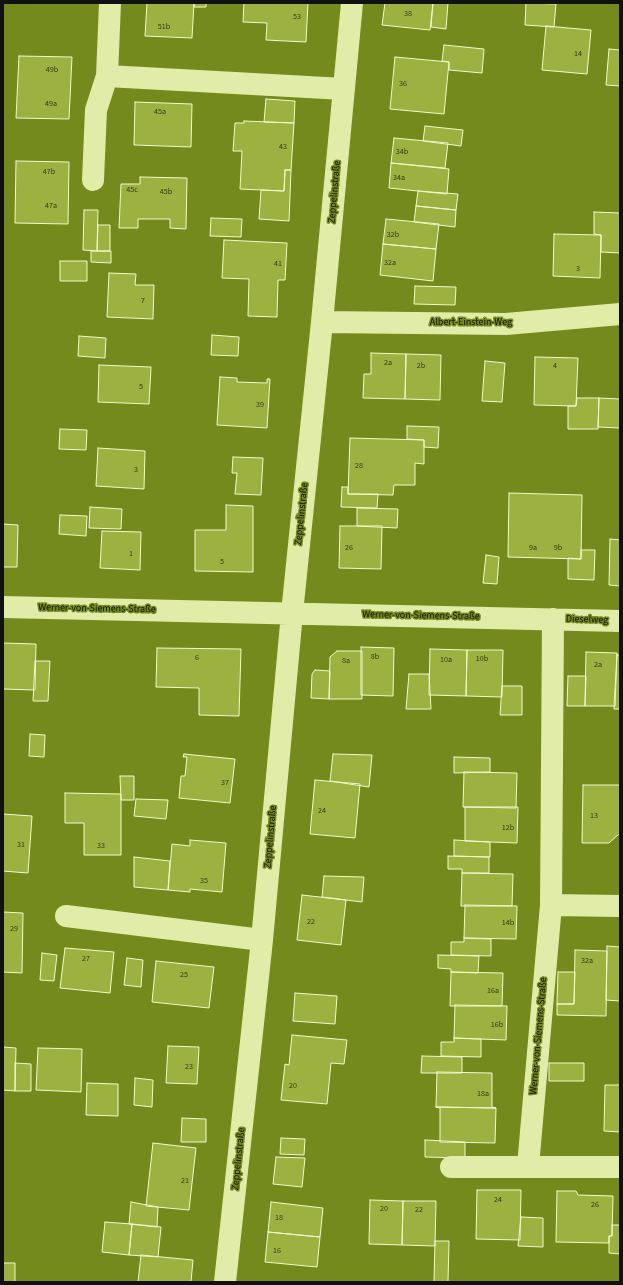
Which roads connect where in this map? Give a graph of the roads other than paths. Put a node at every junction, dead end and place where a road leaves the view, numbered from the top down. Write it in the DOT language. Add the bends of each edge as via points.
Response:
graph roads {
  1 [pos="110,3"];
  2 [pos="352,3"];
  3 [pos="106,76"];
  4 [pos="344,89"];
  5 [pos="93,180"];
  6 [pos="620,314"];
  7 [pos="322,322"];
  8 [pos="3,607"];
  9 [pos="292,613"];
  10 [pos="553,619"];
  11 [pos="620,621"];
  12 [pos="551,905"];
  13 [pos="620,906"];
  14 [pos="66,916"];
  15 [pos="262,940"];
  16 [pos="528,1166"];
  17 [pos="451,1167"];
  18 [pos="620,1167"];
  19 [pos="226,1282"];
  1 -- 3 [label="street"];
  2 -- 4 [label="street, Zeppelinstraße"];
  3 -- 4 [label="street"];
  3 -- 5 [label="street" via="96,110"];
  4 -- 7 [label="street, Zeppelinstraße"];
  6 -- 7 [label="street, Albert-Einstein-Weg" via="506,324"];
  7 -- 9 [label="street, Zeppelinstraße"];
  8 -- 9 [label="street, Werner-von-Siemens-Straße"];
  9 -- 10 [label="street, Werner-von-Siemens-Straße"];
  9 -- 15 [label="street, Zeppelinstraße"];
  10 -- 11 [label="street, Dieselweg"];
  10 -- 12 [label="street, Werner-von-Siemens-Straße"];
  12 -- 13 [label="street"];
  12 -- 16 [label="street, Werner-von-Siemens-Straße"];
  14 -- 15 [label="street"];
  15 -- 19 [label="street, Zeppelinstraße"];
  16 -- 17 [label="street"];
  16 -- 18 [label="street"];
}
